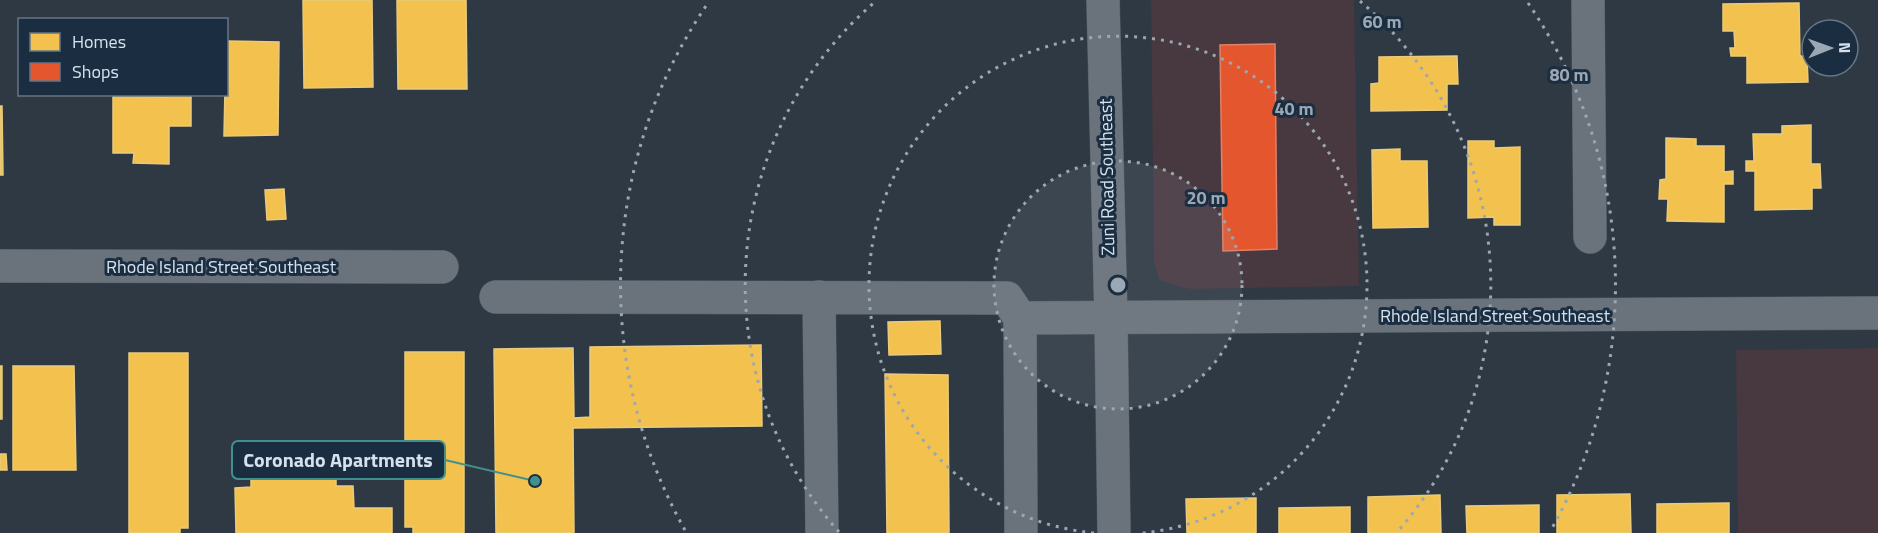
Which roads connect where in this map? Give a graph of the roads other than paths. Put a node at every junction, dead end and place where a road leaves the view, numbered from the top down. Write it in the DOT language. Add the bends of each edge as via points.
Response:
graph roads {
  1 [pos="1103,0"];
  2 [pos="1588,0"];
  3 [pos="1590,237"];
  4 [pos="0,266"];
  5 [pos="442,267"];
  6 [pos="496,297"];
  7 [pos="819,297"];
  8 [pos="1878,313"];
  9 [pos="1020,318"];
  10 [pos="1111,319"];
  11 [pos="822,533"];
  12 [pos="1021,533"];
  13 [pos="1114,533"];
  1 -- 10 [label="street, Zuni Road Southeast"];
  2 -- 3 [label="street"];
  4 -- 5 [label="street, Rhode Island Street Southeast"];
  6 -- 7 [label="street"];
  7 -- 9 [label="street" via="1006,298"];
  7 -- 11 [label="street"];
  8 -- 10 [label="street, Rhode Island Street Southeast"];
  9 -- 10 [label="street, Rhode Island Street Southeast"];
  9 -- 12 [label="street"];
  10 -- 13 [label="street, Zuni Road Southeast"];
}
